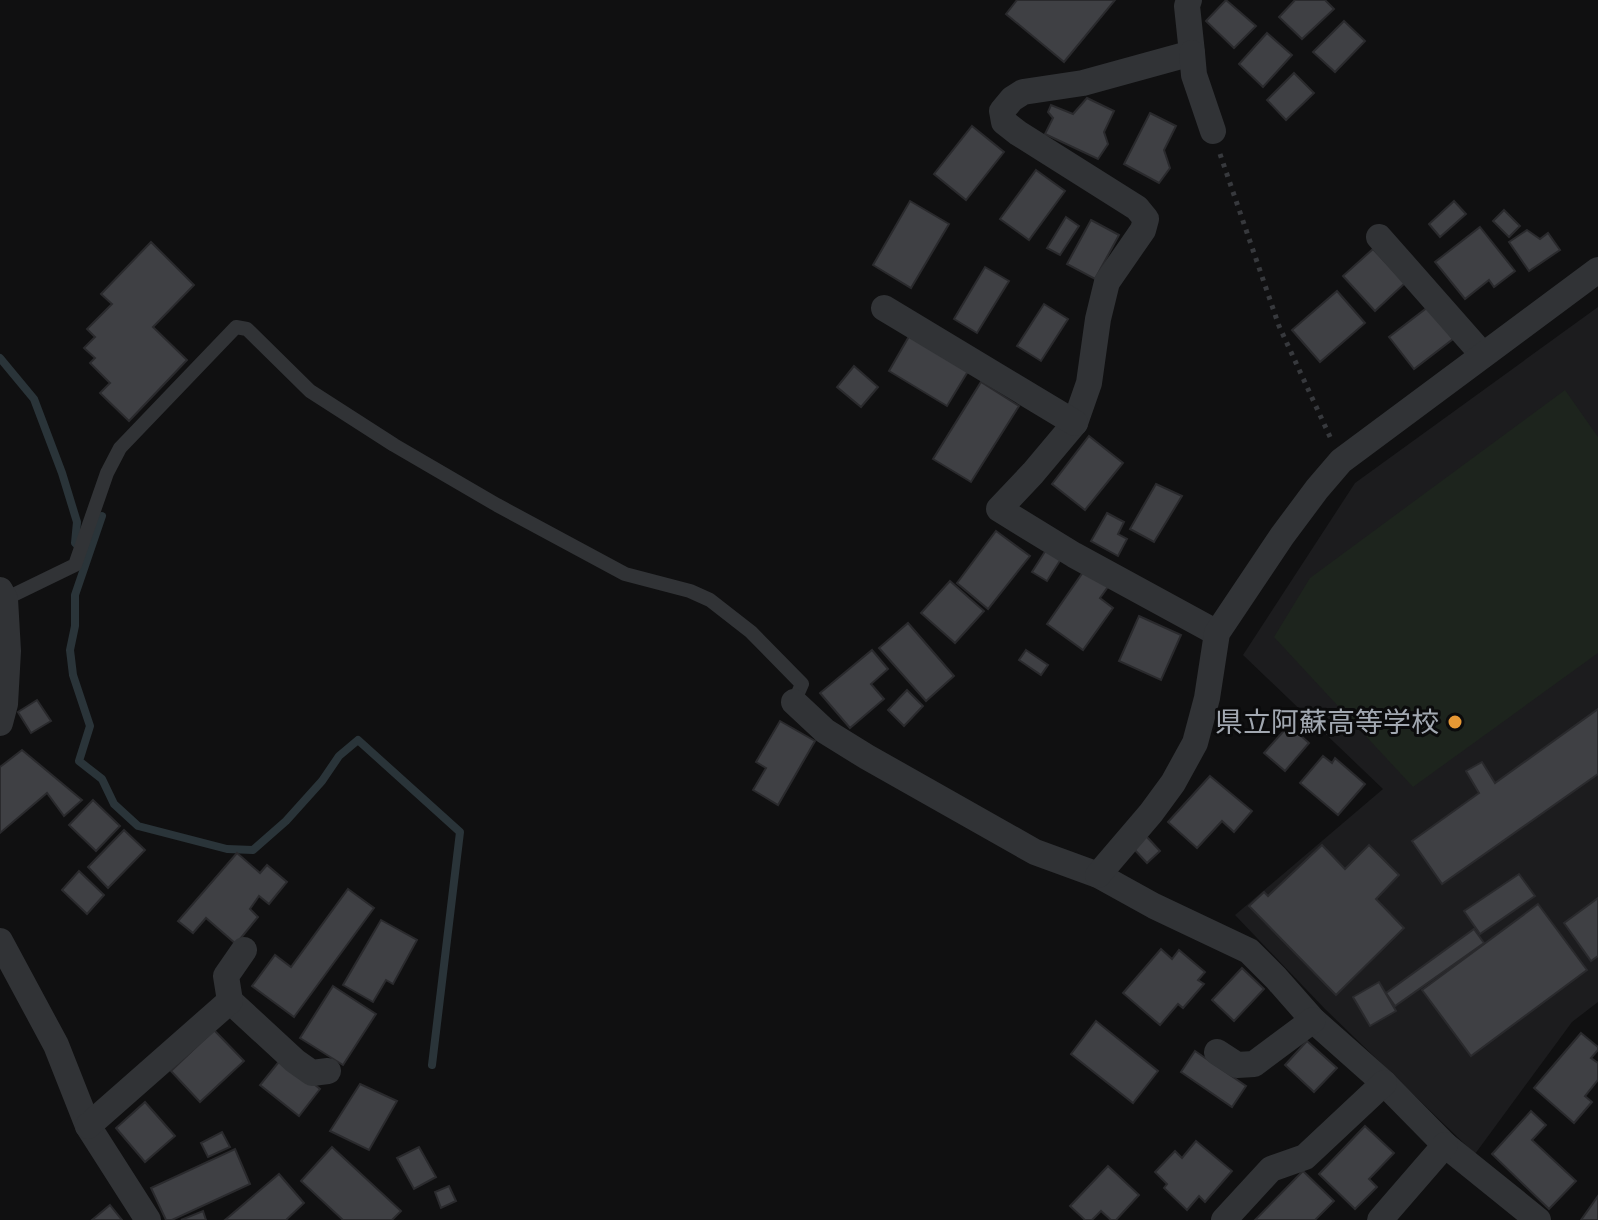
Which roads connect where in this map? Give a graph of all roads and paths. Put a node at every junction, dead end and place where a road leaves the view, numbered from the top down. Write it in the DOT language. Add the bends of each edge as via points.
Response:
graph roads {
  1 [pos="1189,0"];
  2 [pos="1192,53"];
  3 [pos="1213,131"];
  4 [pos="1379,237"];
  5 [pos="1598,270"];
  6 [pos="884,308"];
  7 [pos="1483,355"];
  8 [pos="1075,423"];
  9 [pos="1341,461"];
  10 [pos="3,594"];
  11 [pos="1217,633"];
  12 [pos="794,702"];
  13 [pos="0,723"];
  14 [pos="1098,875"];
  15 [pos="0,941"];
  16 [pos="244,950"];
  17 [pos="230,1001"];
  18 [pos="1313,1020"];
  19 [pos="1217,1052"];
  20 [pos="328,1071"];
  21 [pos="1384,1083"];
  22 [pos="88,1126"];
  23 [pos="1445,1145"];
  24 [pos="148,1220"];
  25 [pos="1224,1220"];
  26 [pos="1380,1220"];
  27 [pos="1538,1220"];
  1 -- 2 [label="street"];
  2 -- 3 [label="street"];
  2 -- 8 [label="street" via="1083,83 1023,92 1002,111 1004,122 1018,133 1137,208 1146,219 1107,282 1089,383"];
  3 -- 9 [label="path" via="1279,326"];
  4 -- 7 [label="street"];
  5 -- 7 [label="street"];
  6 -- 8 [label="street"];
  7 -- 9 [label="street"];
  8 -- 11 [label="street" via="999,509"];
  9 -- 11 [label="street"];
  10 -- 12 [label="lane" via="75,565 120,448 236,327 247,329 310,391 497,505 625,574 710,600 751,632 802,684"];
  10 -- 13 [label="street" via="8,651"];
  11 -- 14 [label="street" via="1195,743 1166,793"];
  12 -- 14 [label="street" via="825,731 867,757 1035,852"];
  14 -- 18 [label="street" via="1249,951"];
  15 -- 22 [label="street" via="56,1045"];
  16 -- 17 [label="street" via="226,976"];
  17 -- 20 [label="street" via="295,1061 312,1073"];
  17 -- 22 [label="street"];
  18 -- 19 [label="street" via="1254,1064 1237,1065"];
  18 -- 21 [label="street"];
  21 -- 23 [label="street"];
  21 -- 25 [label="street" via="1305,1157 1271,1169"];
  22 -- 24 [label="street"];
  23 -- 26 [label="street"];
  23 -- 27 [label="street"];
}
